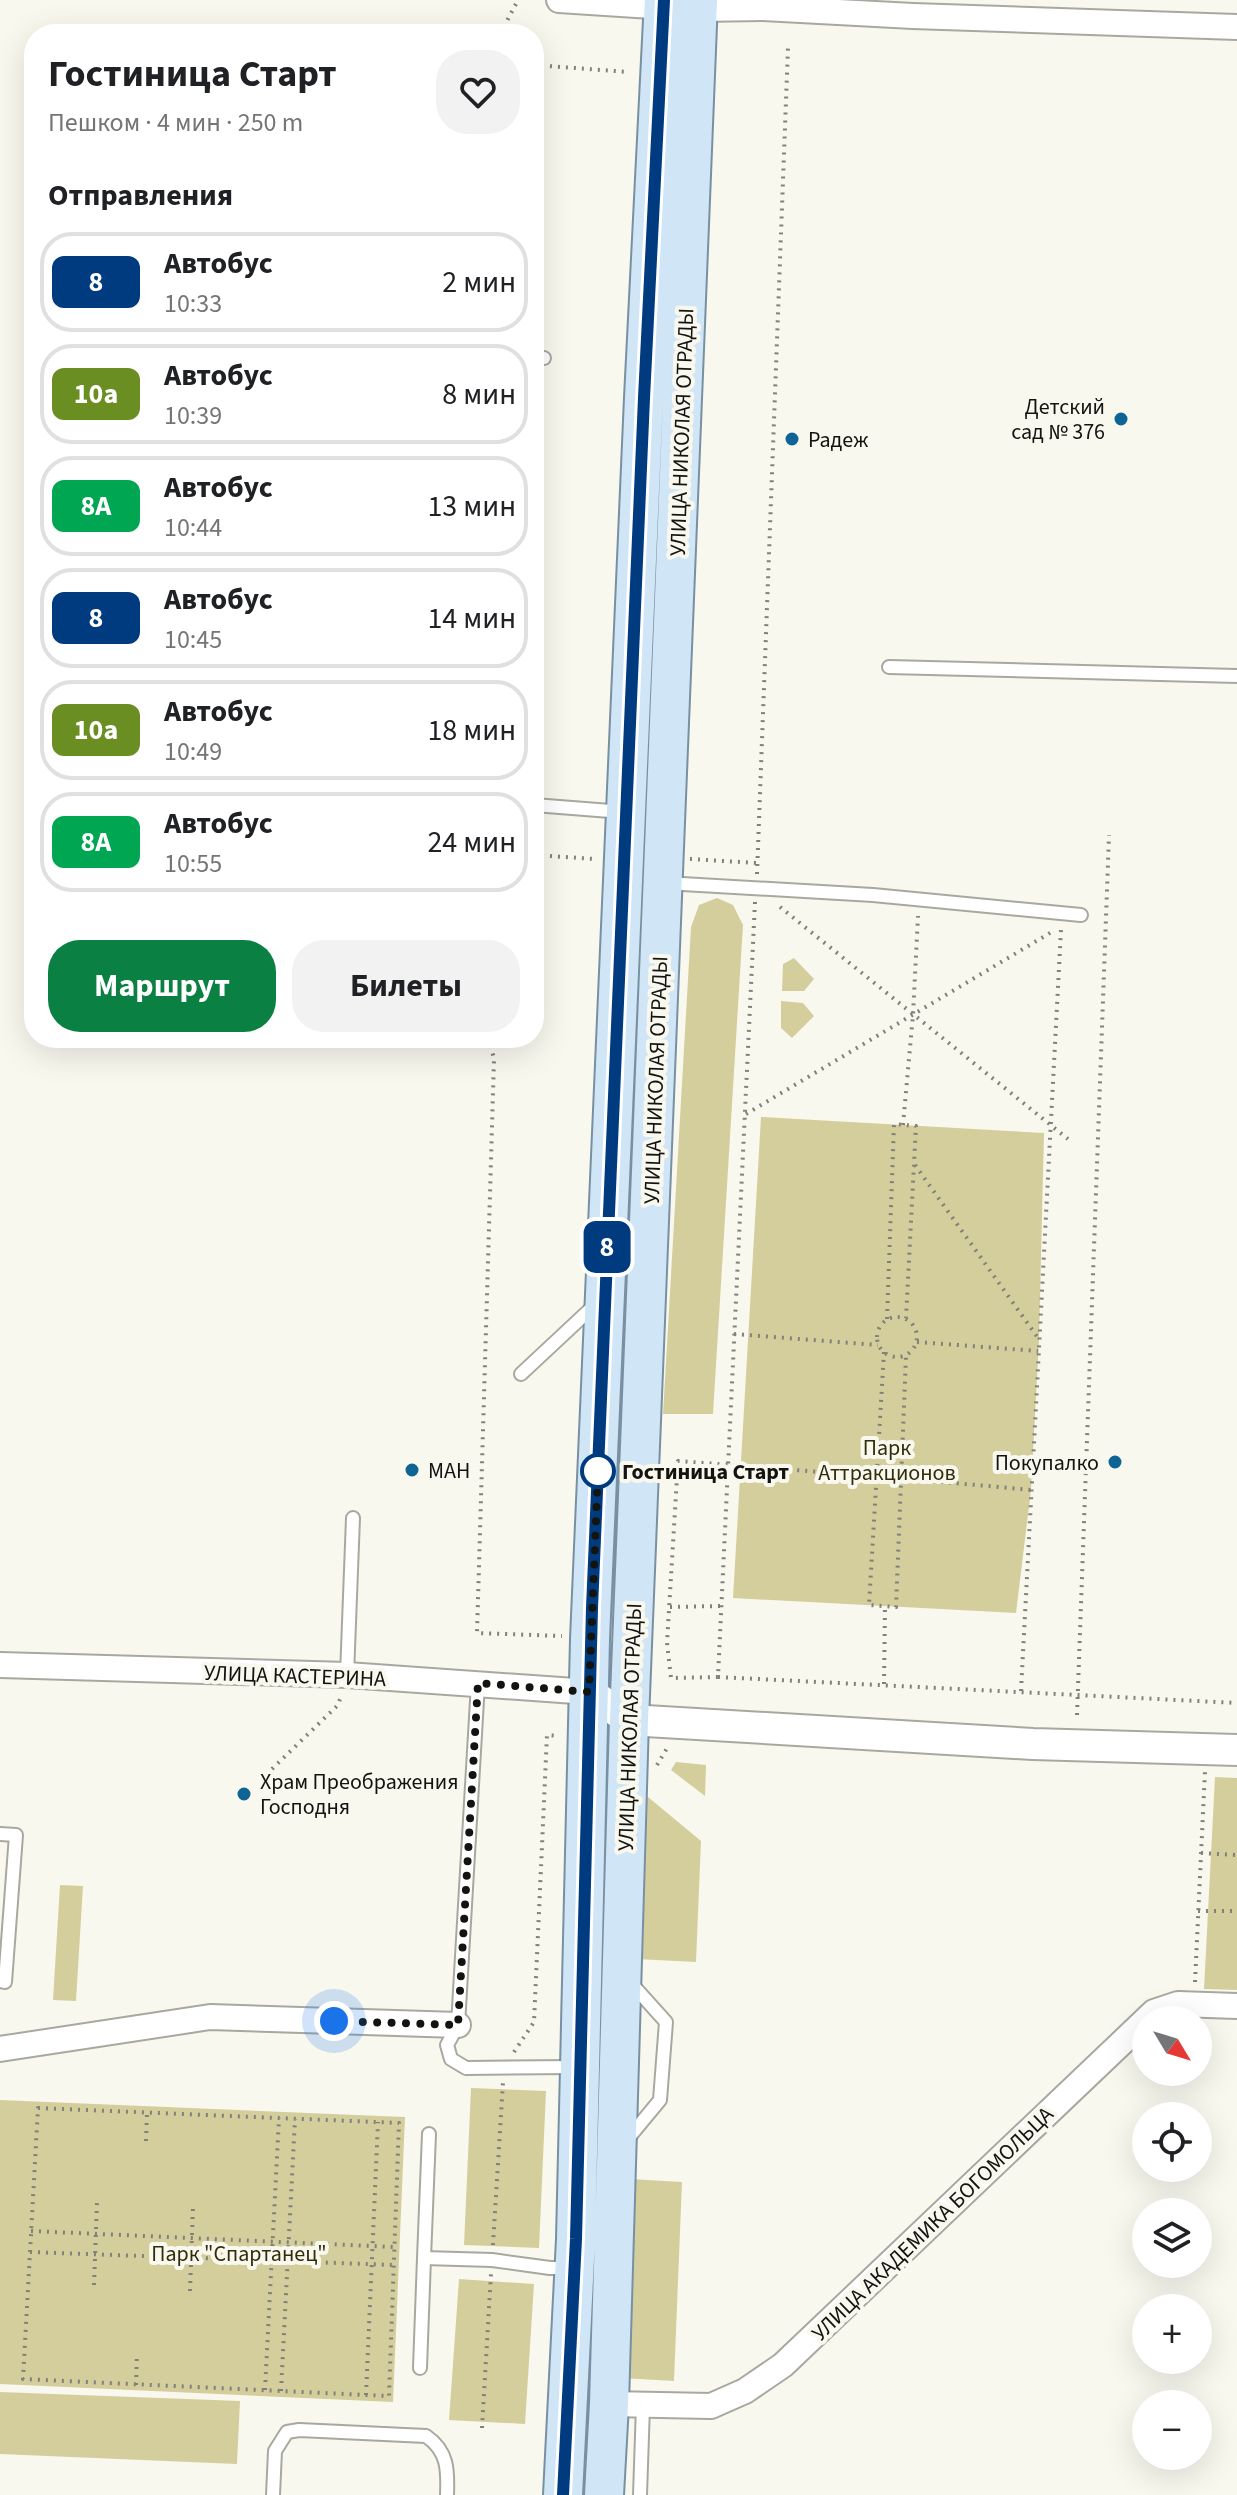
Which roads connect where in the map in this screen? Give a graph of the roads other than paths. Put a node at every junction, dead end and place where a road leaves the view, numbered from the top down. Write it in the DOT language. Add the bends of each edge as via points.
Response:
graph roads {
  1 [pos="559,0"];
  2 [pos="681,4"];
  3 [pos="1237,27"];
  4 [pos="889,667"];
  5 [pos="1237,676"];
  6 [pos="544,806"];
  7 [pos="626,812"];
  8 [pos="671,870"];
  9 [pos="1081,915"];
  10 [pos="605,1296"];
  11 [pos="521,1374"];
  12 [pos="353,1518"];
  13 [pos="0,1665"];
  14 [pos="347,1675"];
  15 [pos="478,1683"];
  16 [pos="589,1692"];
  17 [pos="629,1720"];
  18 [pos="1237,1750"];
  19 [pos="0,1834"];
  20 [pos="0,1981"];
  21 [pos="1237,2006"];
  22 [pos="458,2025"];
  23 [pos="0,2049"];
  24 [pos="579,2067"];
  25 [pos="429,2134"];
  26 [pos="424,2258"];
  27 [pos="574,2268"];
  28 [pos="420,2368"];
  29 [pos="626,2405"];
  30 [pos="273,2495"];
  31 [pos="447,2495"];
  32 [pos="563,2495"];
  33 [pos="604,2495"];
  34 [pos="640,2495"];
  1 -- 2 [label="street"];
  2 -- 3 [label="street"];
  2 -- 7 [label="main road, УЛИЦА НИКОЛАЯ ОТРАДЫ"];
  2 -- 8 [label="main road, УЛИЦА НИКОЛАЯ ОТРАДЫ"];
  4 -- 5 [label="lane"];
  6 -- 7 [label="lane"];
  7 -- 10 [label="main road, УЛИЦА НИКОЛАЯ ОТРАДЫ"];
  8 -- 9 [label="lane" via="756,888"];
  8 -- 17 [label="main road, УЛИЦА НИКОЛАЯ ОТРАДЫ"];
  10 -- 11 [label="lane"];
  10 -- 16 [label="main road, УЛИЦА НИКОЛАЯ ОТРАДЫ"];
  12 -- 14 [label="lane"];
  13 -- 14 [label="street, УЛИЦА КАСТЕРИНА"];
  14 -- 15 [label="street, УЛИЦА КАСТЕРИНА"];
  15 -- 16 [label="street, УЛИЦА КАСТЕРИНА"];
  15 -- 22 [label="lane"];
  16 -- 17 [label="street"];
  16 -- 24 [label="main road, УЛИЦА НИКОЛАЯ ОТРАДЫ"];
  17 -- 18 [label="street"];
  17 -- 29 [label="main road, УЛИЦА НИКОЛАЯ ОТРАДЫ" via="616,2152"];
  19 -- 20 [label="lane" via="16,1835 5,1982"];
  21 -- 29 [label="street, УЛИЦА АКАДЕМИКА БОГОМОЛЬЦА" via="1178,2004 1154,2012 783,2365 745,2391 711,2406"];
  22 -- 23 [label="street" via="210,2017"];
  22 -- 24 [label="lane" via="447,2045 451,2059 461,2067"];
  24 -- 27 [label="main road, УЛИЦА НИКОЛАЯ ОТРАДЫ"];
  25 -- 26 [label="lane"];
  26 -- 27 [label="lane"];
  26 -- 28 [label="lane"];
  27 -- 32 [label="main road, УЛИЦА НИКОЛАЯ ОТРАДЫ"];
  29 -- 33 [label="main road, УЛИЦА НИКОЛАЯ ОТРАДЫ"];
  29 -- 34 [label="lane"];
  30 -- 31 [label="lane" via="275,2451 287,2432 299,2430 426,2436 444,2454"];
}
